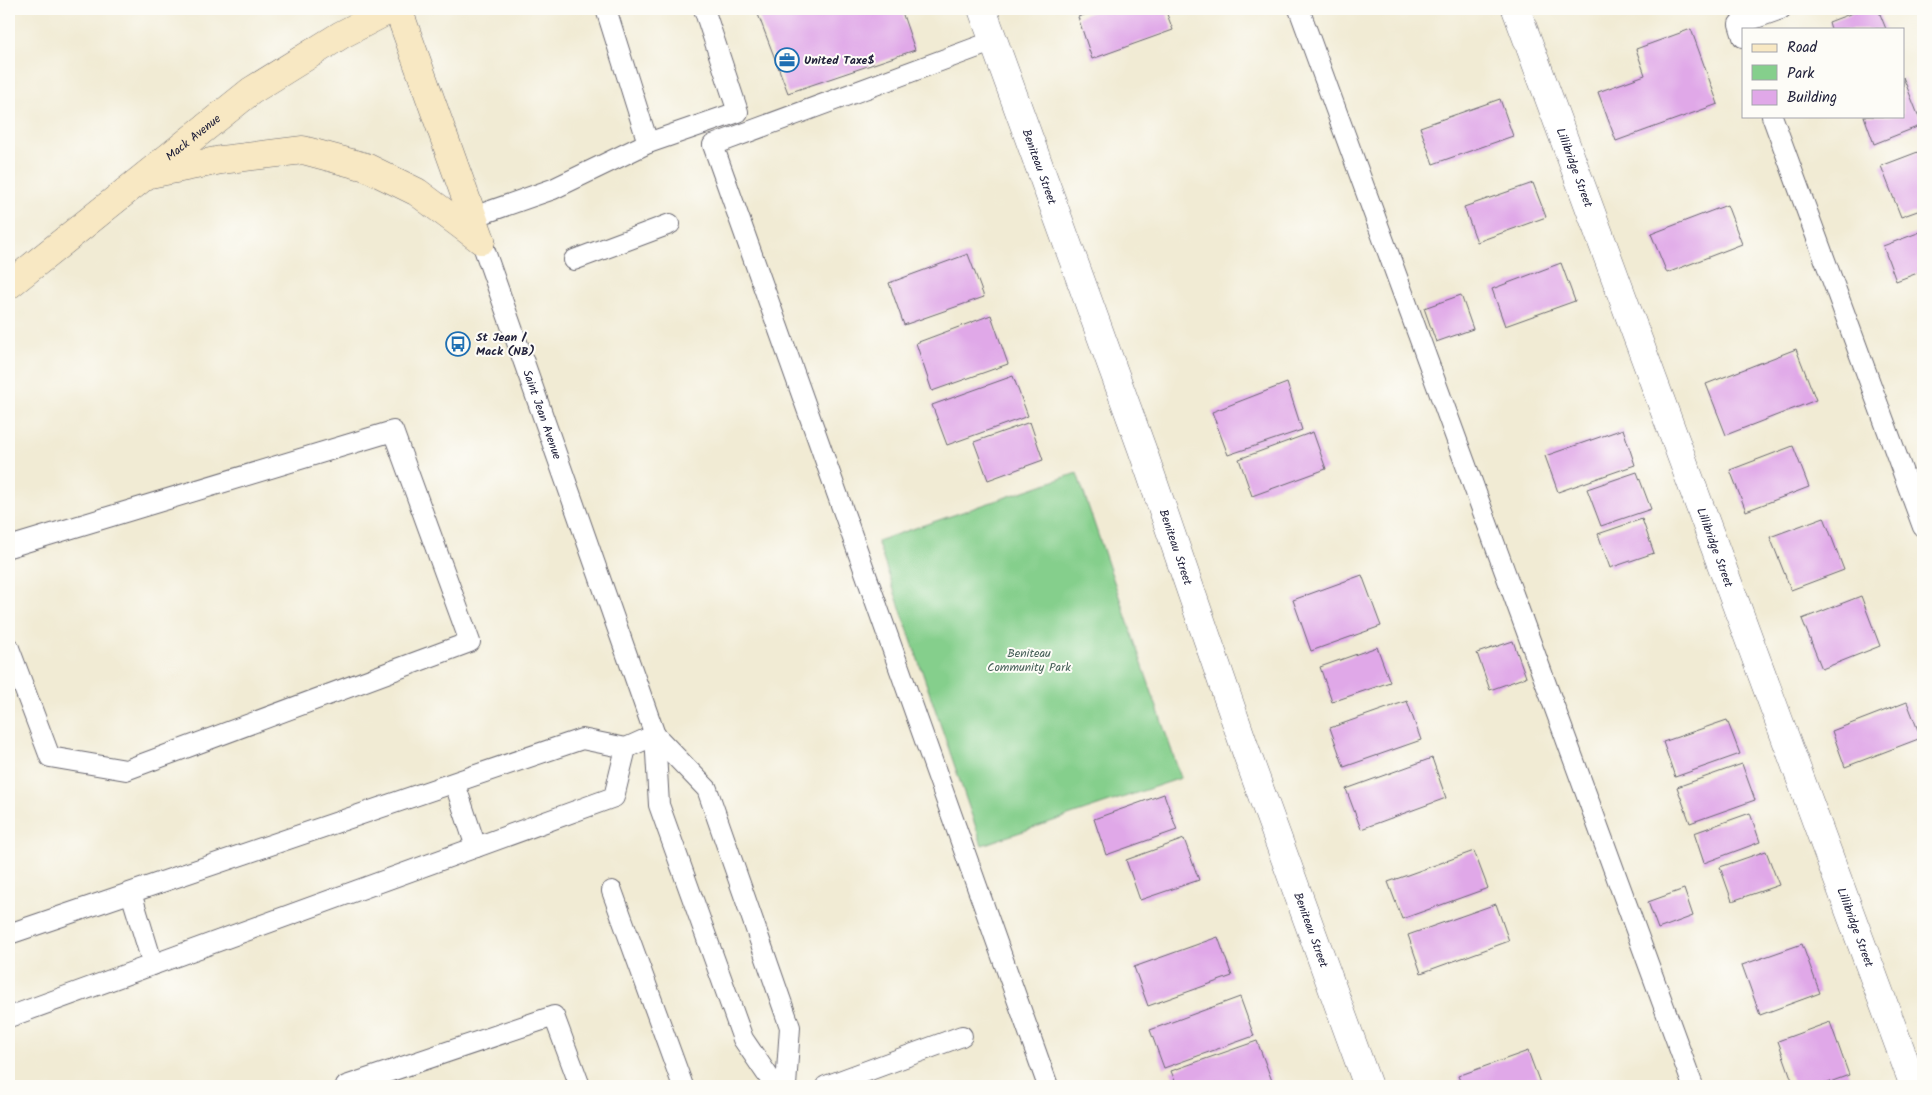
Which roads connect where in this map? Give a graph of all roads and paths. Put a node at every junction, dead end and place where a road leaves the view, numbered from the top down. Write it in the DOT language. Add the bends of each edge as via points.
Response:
graph roads {
  1 [pos="391,9"];
  2 [pos="398,9"];
  3 [pos="606,9"];
  4 [pos="704,9"];
  5 [pos="982,9"];
  6 [pos="1299,9"];
  7 [pos="1516,9"];
  8 [pos="1781,9"];
  9 [pos="1742,34"];
  10 [pos="994,41"];
  11 [pos="1773,118"];
  12 [pos="704,123"];
  13 [pos="648,143"];
  14 [pos="713,145"];
  15 [pos="146,175"];
  16 [pos="670,224"];
  17 [pos="470,226"];
  18 [pos="574,260"];
  19 [pos="9,286"];
  20 [pos="1923,527"];
  21 [pos="9,547"];
  22 [pos="9,648"];
  23 [pos="655,736"];
  24 [pos="626,748"];
  25 [pos="455,784"];
  26 [pos="476,847"];
  27 [pos="612,891"];
  28 [pos="131,893"];
  29 [pos="9,934"];
  30 [pos="153,965"];
  31 [pos="9,1017"];
  32 [pos="962,1036"];
  33 [pos="346,1086"];
  34 [pos="580,1086"];
  35 [pos="683,1086"];
  36 [pos="775,1086"];
  37 [pos="786,1086"];
  38 [pos="826,1086"];
  39 [pos="1048,1086"];
  40 [pos="1368,1086"];
  41 [pos="1693,1086"];
  42 [pos="1914,1086"];
  1 -- 15 [label="main road, Mack Avenue" via="341,35 251,91"];
  2 -- 17 [label="main road, Saint Jean Avenue"];
  3 -- 13 [label="lane"];
  4 -- 12 [label="lane" via="738,112"];
  5 -- 10 [label="street, Beniteau Street"];
  6 -- 41 [label="lane"];
  7 -- 42 [label="street, Lillibridge Street"];
  8 -- 9 [label="lane" via="1739,24"];
  10 -- 14 [label="lane"];
  10 -- 40 [label="street, Beniteau Street"];
  11 -- 20 [label="lane"];
  12 -- 13 [label="lane"];
  12 -- 14 [label="lane"];
  13 -- 17 [label="lane"];
  14 -- 39 [label="lane"];
  15 -- 17 [label="main road" via="221,160 303,150 366,167 417,192"];
  15 -- 19 [label="main road, Mack Avenue"];
  16 -- 18 [label="lane"];
  17 -- 23 [label="lane, Saint Jean Avenue"];
  21 -- 22 [label="lane" via="393,431 470,642 126,770 50,757"];
  23 -- 24 [label="lane"];
  23 -- 36 [label="lane" via="660,805 743,1038"];
  23 -- 37 [label="lane" via="707,789 790,1027"];
  24 -- 25 [label="lane" via="582,739"];
  24 -- 26 [label="lane" via="614,796"];
  25 -- 26 [label="lane"];
  25 -- 28 [label="lane"];
  26 -- 30 [label="lane"];
  27 -- 35 [label="lane"];
  28 -- 29 [label="lane"];
  28 -- 30 [label="lane"];
  30 -- 31 [label="lane"];
  32 -- 38 [label="lane"];
  33 -- 34 [label="lane" via="554,1016"];
}
